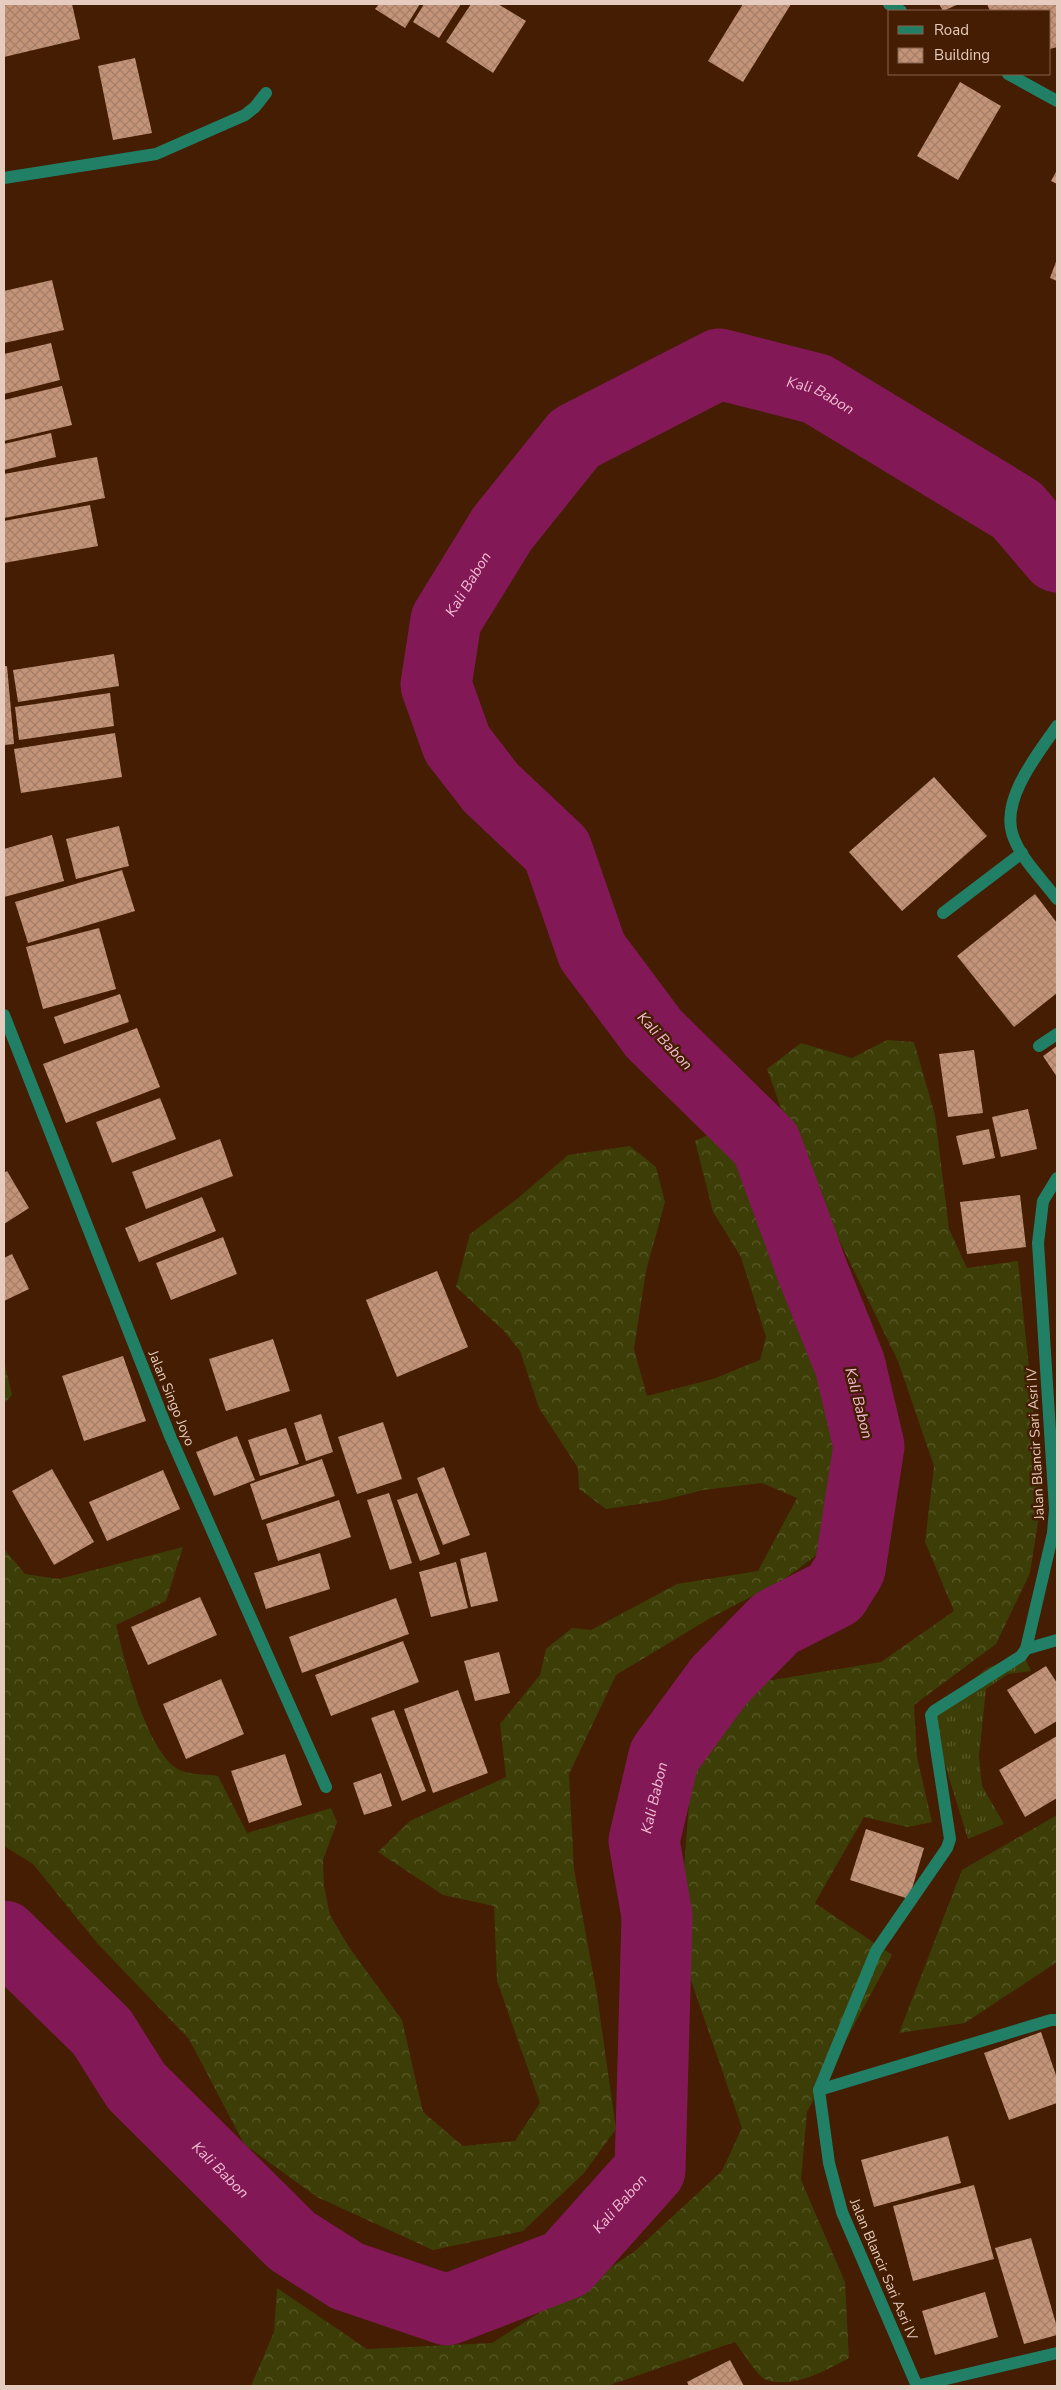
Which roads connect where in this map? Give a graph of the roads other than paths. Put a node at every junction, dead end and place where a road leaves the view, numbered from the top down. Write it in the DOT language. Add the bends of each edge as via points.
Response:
graph roads {
  1 [pos="889,4"];
  2 [pos="900,10"];
  3 [pos="1010,75"];
  4 [pos="266,93"];
  5 [pos="1057,102"];
  6 [pos="4,178"];
  7 [pos="1057,726"];
  8 [pos="1022,853"];
  9 [pos="1057,899"];
  10 [pos="943,913"];
  11 [pos="4,1015"];
  12 [pos="1057,1034"];
  13 [pos="1039,1046"];
  14 [pos="1057,1178"];
  15 [pos="1057,1640"];
  16 [pos="1026,1649"];
  17 [pos="326,1787"];
  18 [pos="1057,2020"];
  19 [pos="819,2090"];
  20 [pos="1057,2353"];
  21 [pos="916,2386"];
  1 -- 2 [label="street"];
  3 -- 5 [label="street"];
  4 -- 6 [label="street" via="245,115 156,154"];
  7 -- 8 [label="street" via="1023,776 1014,802 1011,828"];
  8 -- 9 [label="street"];
  8 -- 10 [label="street"];
  11 -- 17 [label="street, Jalan Singo Joyo" via="170,1436"];
  12 -- 13 [label="street"];
  14 -- 16 [label="street, Jalan Blancir Sari Asri IV" via="1043,1201 1038,1243 1055,1509 1053,1533"];
  15 -- 16 [label="street"];
  16 -- 19 [label="street" via="1021,1656 931,1715 950,1839 876,1951"];
  18 -- 19 [label="street"];
  19 -- 21 [label="street, Jalan Blancir Sari Asri IV" via="829,2163 842,2212"];
  20 -- 21 [label="street"];
}
